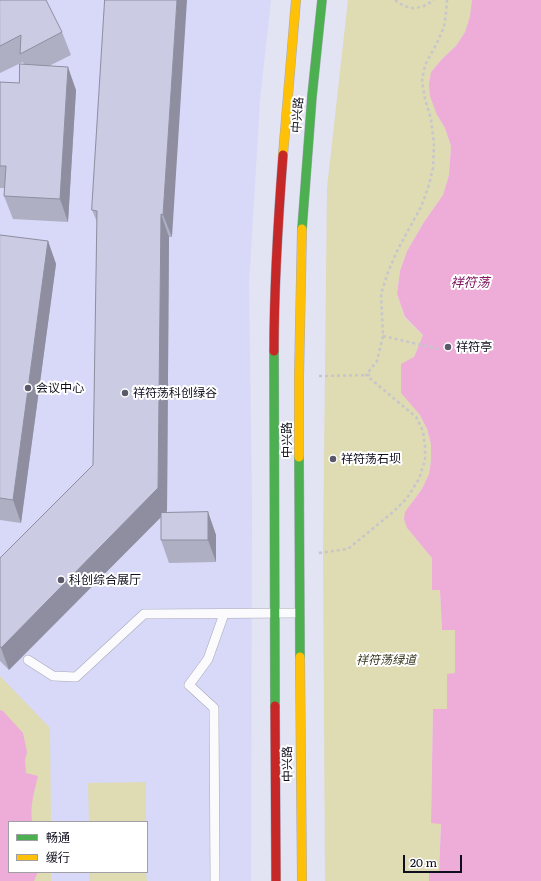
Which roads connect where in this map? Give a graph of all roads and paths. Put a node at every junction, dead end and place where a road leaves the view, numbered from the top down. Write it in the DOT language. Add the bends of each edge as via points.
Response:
graph roads {
  1 [pos="296,0"];
  2 [pos="322,0"];
  3 [pos="395,0"];
  4 [pos="434,0"];
  5 [pos="447,0"];
  6 [pos="383,336"];
  7 [pos="439,349"];
  8 [pos="366,375"];
  9 [pos="373,375"];
  10 [pos="299,377"];
  11 [pos="298,556"];
  12 [pos="224,614"];
  13 [pos="274,614"];
  14 [pos="299,614"];
  15 [pos="28,660"];
  16 [pos="215,881"];
  17 [pos="276,881"];
  18 [pos="302,881"];
  1 -- 13 [label="main road, 中兴路" via="277,232 274,305"];
  2 -- 10 [label="main road, 中兴路" via="302,230"];
  3 -- 4 [label="path" via="410,8 419,8"];
  5 -- 6 [label="path" via="444,27 425,65 422,81 431,119 433,168 421,207 398,249 381,294"];
  6 -- 7 [label="path"];
  6 -- 8 [label="path" via="377,360"];
  8 -- 9 [label="path"];
  8 -- 10 [label="path"];
  8 -- 11 [label="path" via="416,417 423,431 425,446 425,460 419,479 407,498 393,512 348,549"];
  10 -- 11 [label="main road, 中兴路"];
  11 -- 14 [label="main road, 中兴路"];
  12 -- 13 [label="lane"];
  12 -- 15 [label="lane" via="144,614 76,676 53,676"];
  12 -- 16 [label="lane" via="208,658 189,685 214,708"];
  13 -- 14 [label="lane"];
  13 -- 17 [label="main road, 中兴路"];
  14 -- 18 [label="main road, 中兴路"];
}
